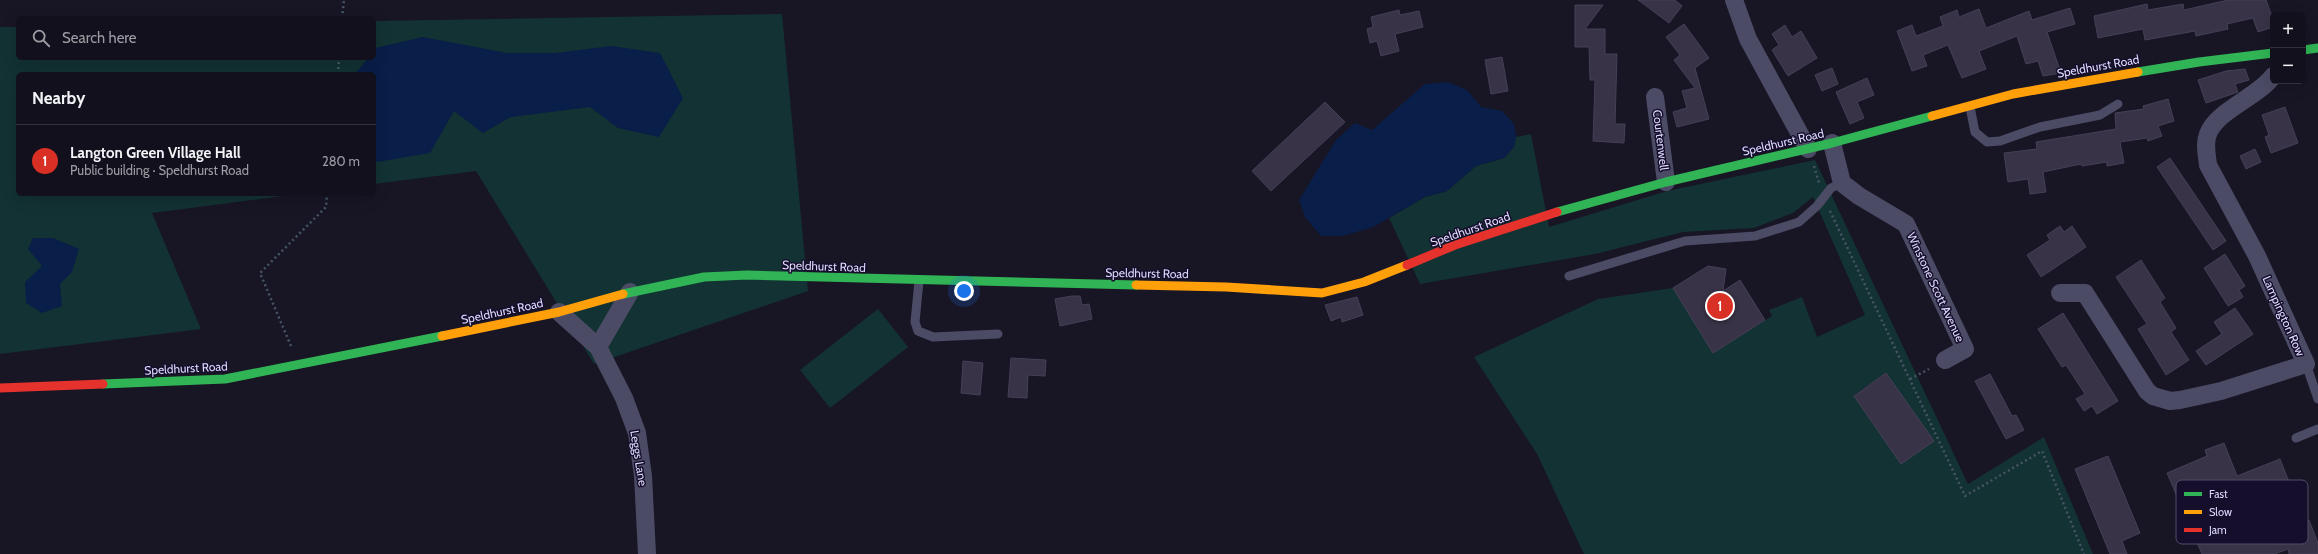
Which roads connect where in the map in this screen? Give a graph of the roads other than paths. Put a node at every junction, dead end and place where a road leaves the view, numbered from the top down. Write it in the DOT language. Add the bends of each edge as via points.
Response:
graph roads {
  1 [pos="1734,0"];
  2 [pos="2318,48"];
  3 [pos="2306,50"];
  4 [pos="2270,53"];
  5 [pos="2270,78"];
  6 [pos="1655,97"];
  7 [pos="2118,104"];
  8 [pos="1970,107"];
  9 [pos="1832,143"];
  10 [pos="1808,149"];
  11 [pos="1666,182"];
  12 [pos="1842,183"];
  13 [pos="1569,276"];
  14 [pos="919,281"];
  15 [pos="630,292"];
  16 [pos="2060,292"];
  17 [pos="559,312"];
  18 [pos="998,334"];
  19 [pos="598,347"];
  20 [pos="1945,360"];
  21 [pos="2306,364"];
  22 [pos="0,388"];
  23 [pos="2318,399"];
  24 [pos="2318,429"];
  25 [pos="2296,438"];
  26 [pos="647,554"];
  1 -- 10 [label="street" via="1748,39"];
  2 -- 3 [label="street"];
  4 -- 8 [label="street, Speldhurst Road" via="2069,83 2013,94"];
  5 -- 21 [label="street, Lampington Row" via="2217,122 2208,134 2208,165 2257,256"];
  6 -- 11 [label="street, Courtenwell"];
  7 -- 8 [label="lane" via="2100,114 1988,142 1975,132"];
  8 -- 9 [label="street, Speldhurst Road"];
  9 -- 10 [label="street, Speldhurst Road"];
  9 -- 12 [label="street"];
  10 -- 11 [label="street, Speldhurst Road"];
  11 -- 14 [label="street, Speldhurst Road" via="1564,210 1455,245 1364,282 1322,294 1226,287"];
  12 -- 13 [label="lane" via="1831,188 1799,222 1763,234 1720,240 1685,241"];
  12 -- 20 [label="street, Winstone Scott Avenue" via="1906,224 1965,350"];
  14 -- 15 [label="street, Speldhurst Road" via="747,275 704,277"];
  14 -- 18 [label="lane" via="915,322 918,331 933,337"];
  15 -- 17 [label="street, Speldhurst Road"];
  15 -- 19 [label="street"];
  16 -- 21 [label="street, Lampington Row" via="2085,293 2148,391 2161,398 2175,401 2221,391"];
  17 -- 19 [label="street, Leggs Lane"];
  17 -- 22 [label="street, Speldhurst Road" via="225,379"];
  19 -- 26 [label="street, Leggs Lane" via="624,398 636,433 643,476"];
  21 -- 23 [label="lane"];
  24 -- 25 [label="lane"];
}
